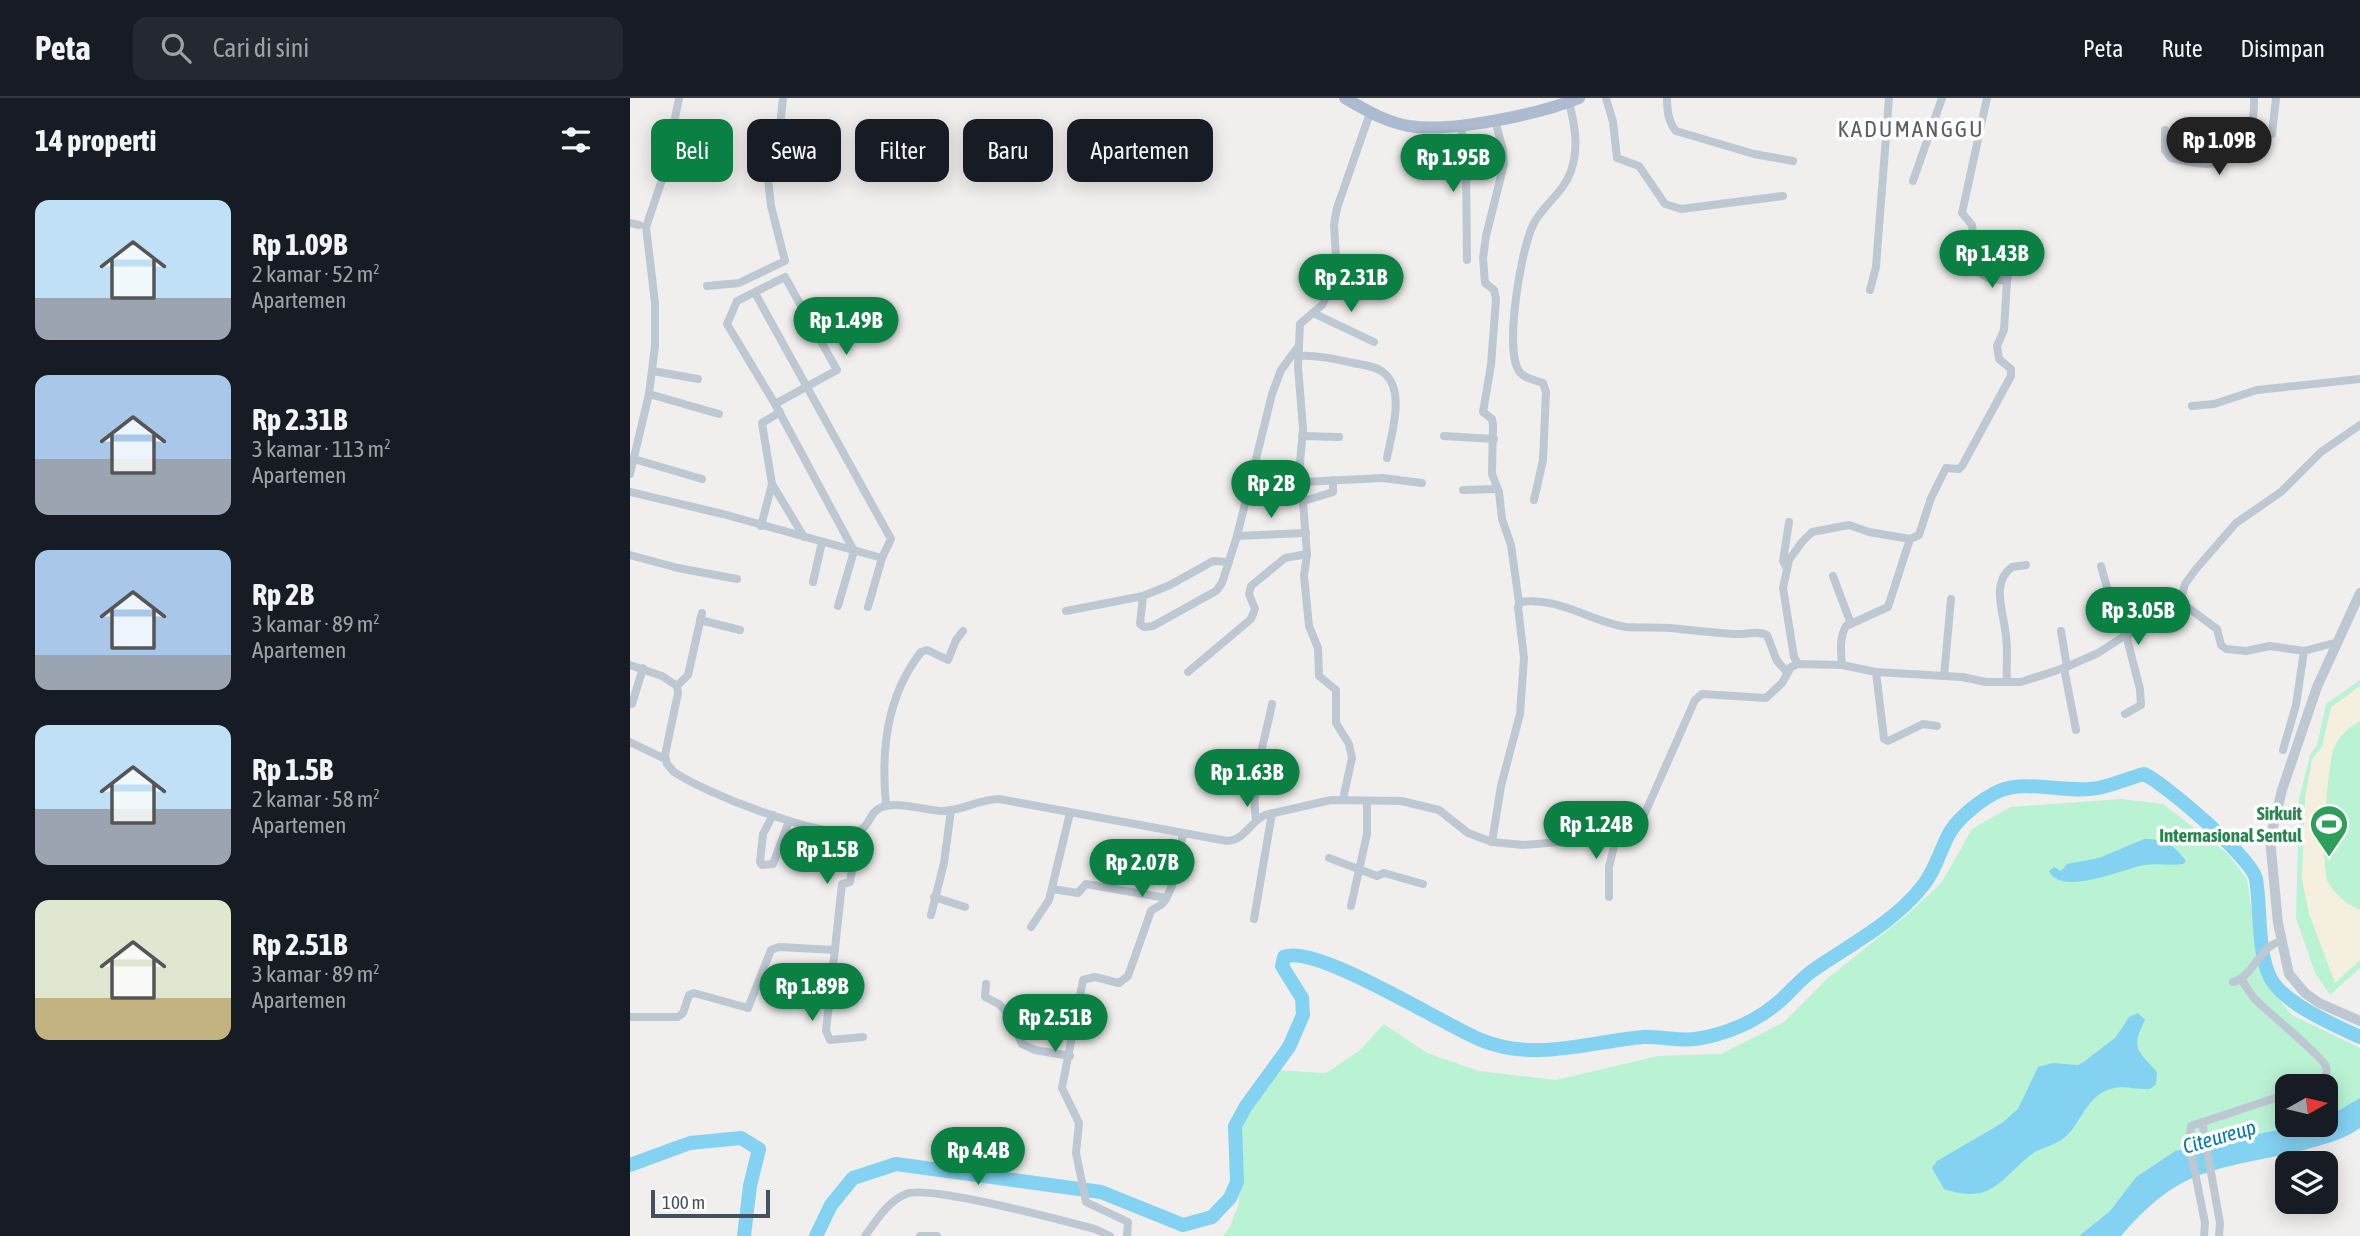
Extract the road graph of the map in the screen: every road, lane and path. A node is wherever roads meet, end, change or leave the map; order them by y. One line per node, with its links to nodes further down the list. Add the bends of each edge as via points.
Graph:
1 (678, 98): 20 (street, via 662,184)
2 (783, 98): 24 (street, via 779,136 770,142 768,179 785,261 739,283)
3 (1345, 98): 12 (main road)
4 (1606, 98): 19 (street, via 1617,158 1639,166 1665,204 1681,209)
5 (1667, 98): 17 (street, via 1667,112 1676,131)
6 (1889, 98): 25 (street)
7 (1942, 98): 18 (street)
8 (1987, 98): 23 (street, via 1962,213 1973,229 1977,271)
9 (2254, 98): 15 (street, via 2245,142 2221,162 2171,158 2165,150)
10 (2276, 98): 16 (street)
11 (1574, 100): 13 (main road); 54 (street, via 1576,136 1571,170 1529,233 1518,279 1517,367 1523,375 1543,383 1546,391 1544,460)
12 (1370, 113): 14 (main road, via 1411,127); 27 (street, via 1337,208 1337,274)
13 (1494, 120): 14 (main road); 42 (street, via 1504,164 1483,258 1485,283 1496,299 1483,412 1492,419)
14 (1460, 124): 22 (street, via 1466,155)
15 (2165, 130)
16 (2272, 134)
17 (1793, 162)
18 (1913, 181)
19 (1783, 197)
20 (638, 225): 30 (street, via 655,303)
21 (2013, 251): 23 (street)
22 (1467, 260)
23 (2007, 281): 61 (street, via 2006,313 1997,346 1999,359 2011,369 2011,376 1962,466 1945,470 1919,535)
24 (707, 286)
25 (1870, 290)
26 (755, 293): 33 (street); 33 (street, via 785,277 837,370); 36 (street, via 737,301 727,324)
27 (1313, 313): 28 (street); 29 (street, via 1300,324)
28 (1374, 342)
29 (1298, 351): 39 (street); 43 (street, via 1385,373 1395,396); 59 (street, via 1282,370 1272,394)
30 (653, 371): 31 (street); 34 (street)
31 (698, 379)
32 (2360, 379): 35 (street, via 2275,387)
33 (807, 387): 36 (street); 66 (street, via 891,539)
34 (649, 394): 37 (street); 44 (street)
35 (2192, 406)
36 (778, 408): 50 (street, via 761,423); 63 (street)
37 (719, 414)
38 (2360, 425): 77 (street, via 2334,440 2281,492 2236,523 2185,584)
39 (1302, 436): 41 (street); 48 (street)
40 (1444, 436): 42 (street)
41 (1339, 437)
42 (1494, 439): 51 (street, via 1492,474)
43 (1387, 458)
44 (634, 459): 45 (street); 46 (street)
45 (630, 474)
46 (702, 479)
47 (1334, 480): 48 (street); 49 (street, via 1383,478); 55 (street, via 1333,492)
48 (1303, 482): 55 (street)
49 (1422, 483)
50 (772, 484): 57 (street); 60 (street)
51 (1497, 489): 52 (street); 78 (street)
52 (1463, 491)
53 (630, 492): 57 (street)
54 (1534, 500)
55 (1304, 501): 58 (street)
56 (1789, 522): 70 (street, via 1783,561)
57 (761, 526): 60 (street)
58 (1306, 533): 59 (street); 64 (street)
59 (1237, 536): 67 (street)
60 (804, 537): 62 (street)
61 (1910, 539): 70 (street, via 1849,525 1834,526 1812,532); 82 (street, via 1888,607)
62 (821, 542): 63 (street); 73 (street)
63 (854, 551): 66 (street); 79 (street)
64 (1307, 554): 94 (street, via 1285,558 1251,586 1255,609 1251,619); 108 (street, via 1304,576 1308,617 1318,648 1318,674 1336,690 1336,723 1351,754)
65 (630, 555): 72 (street)
66 (882, 558): 80 (street)
67 (1229, 562): 75 (street, via 1213,561); 75 (street, via 1216,591 1153,626 1140,625)
68 (2026, 565): 98 (street, via 2012,567 2001,579)
69 (2101, 566): 86 (street)
70 (1787, 569): 89 (street, via 1783,588)
71 (1833, 576): 82 (street)
72 (737, 579)
73 (813, 582)
74 (2360, 593): 87 (street)
75 (1143, 596): 81 (street)
76 (1951, 599): 97 (street)
77 (2179, 601): 86 (street, via 2156,625); 88 (street, via 2217,629 2226,649 2270,646)
78 (1519, 603): 95 (street, via 1578,611 1619,626 1761,632); 120 (street, via 1524,658 1520,714 1501,786)
79 (838, 606)
80 (868, 607)
81 (1066, 611)
82 (1851, 624): 91 (street, via 1843,634)
83 (740, 630): 99 (street, via 701,617 688,676)
84 (963, 631): 110 (street, via 948,660 927,650 921,652 898,694 884,748)
85 (2061, 631): 93 (street)
86 (2126, 635): 93 (street); 102 (street, via 2142,699 2136,710)
87 (2338, 642): 88 (street); 133 (street, via 2317,687 2274,818 2270,839)
88 (2304, 651): 106 (street)
89 (1798, 664): 91 (street); 95 (street)
90 (630, 665): 92 (street)
91 (1842, 665): 96 (street)
92 (643, 668): 99 (street); 100 (street)
93 (2066, 668): 98 (street, via 2030,681); 104 (street)
94 (1188, 672)
95 (1787, 672): 117 (street, via 1766,698 1698,696 1645,814 1633,827)
96 (1876, 672): 97 (street); 103 (street, via 1884,739 1923,724)
97 (1944, 676): 98 (street)
98 (2007, 682)
99 (677, 686): 107 (street)
100 (632, 704)
101 (1272, 704): 115 (street, via 1254,797)
102 (2125, 714)
103 (1937, 726)
104 (2076, 730)
105 (630, 742): 107 (street)
106 (2283, 750)
107 (665, 759): 114 (street, via 681,777)
108 (1343, 799): 109 (street); 113 (street)
109 (1367, 802): 120 (street, via 1401,801 1433,807 1468,833); 122 (street, via 1369,823)
110 (886, 806): 111 (street); 118 (street, via 872,814 864,829)
111 (951, 810): 112 (street, via 999,799); 125 (street)
112 (1070, 813): 119 (street); 124 (street)
113 (1272, 813): 115 (street); 131 (street)
114 (773, 815): 116 (street); 116 (street, via 764,834 762,865 773,864)
115 (1256, 820): 119 (street, via 1233,841)
116 (789, 821): 118 (street)
117 (1618, 830): 120 (street, via 1534,846); 126 (street, via 1609,867)
118 (848, 833): 134 (street, via 846,855 853,871 850,881 842,884)
119 (1183, 833): 127 (street)
120 (1493, 842)
121 (1329, 858): 122 (street)
122 (1359, 868): 123 (street); 128 (street)
123 (1423, 884)
124 (1052, 889): 127 (street, via 1078,893 1085,884); 132 (street)
125 (934, 897): 129 (street); 130 (street)
126 (1609, 897)
127 (1166, 898): 139 (street, via 1151,911 1123,982 1090,976 1083,980)
128 (1351, 906)
129 (965, 907)
130 (931, 915)
131 (1254, 919)
132 (1031, 928)
133 (2276, 943): 137 (street, via 2289,974 2305,993); 140 (street, via 2240,977 2255,1000 2322,1059)
134 (835, 950): 136 (street, via 774,948 748,1008 691,993 678,1017); 138 (street, via 826,1035 833,1041)
135 (986, 984): 139 (street, via 987,1000 1009,1015 1022,1044)
136 (630, 1017)
137 (2360, 1021)
138 (863, 1037)
139 (1070, 1056): 149 (street, via 1062,1088 1079,1123 1076,1153 1086,1202 1129,1222)
140 (2327, 1074)
141 (2275, 1098): 142 (street)
142 (2202, 1122): 143 (street); 144 (street, via 2191,1126 2189,1142)
143 (2217, 1208): 144 (street); 151 (street)
144 (2203, 1211): 150 (street)
145 (865, 1236): 148 (street, via 897,1199 920,1191 999,1206)
146 (920, 1236): 147 (street)
147 (937, 1236)
148 (1110, 1236)
149 (1127, 1236)
150 (2204, 1236)
151 (2219, 1236)

